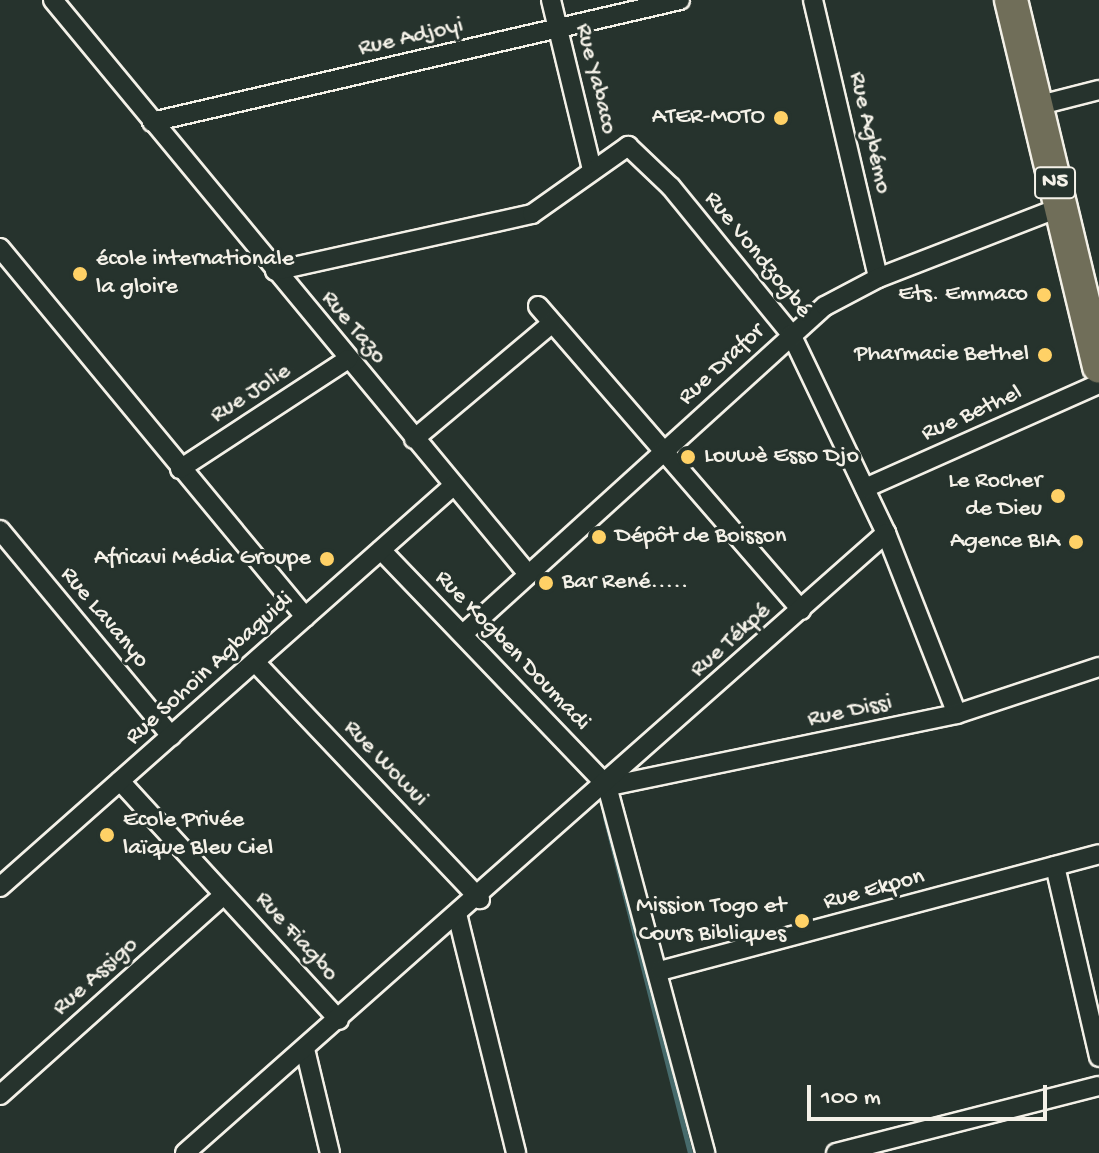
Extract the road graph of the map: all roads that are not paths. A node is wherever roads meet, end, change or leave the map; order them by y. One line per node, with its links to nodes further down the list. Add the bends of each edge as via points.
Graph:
1 (53, 0): 10 (street, Rue Tazo)
2 (551, 0): 7 (street, Rue Yabaco)
3 (680, 0): 7 (street, Rue Adjoyi)
4 (813, 0): 15 (street, Rue Agbémo)
5 (1011, 0): 9 (highway, N5)
6 (1031, 0): 9 (highway, N5)
7 (557, 29): 10 (street, Rue Adjoyi); 11 (street, Rue Yabaco)
8 (1099, 90): 9 (street)
9 (1044, 105): 12 (highway, N5); 16 (highway, N5)
10 (152, 122): 14 (street, Rue Tazo)
11 (592, 169): 14 (street, via 532,214); 19 (street, Rue Vondzogbé, via 628,146 671,187)
12 (1061, 207): 15 (street, Rue Drafor); 21 (highway, N5)
13 (0, 248): 25 (street)
14 (275, 271): 20 (street, Rue Tazo)
15 (878, 278): 19 (street, Rue Drafor)
16 (1099, 296)
17 (538, 306): 18 (street)
18 (552, 323): 23 (street); 24 (street)
19 (791, 334): 24 (street, Rue Drafor); 27 (street, Rue Vondzogbé)
20 (348, 359): 23 (street, Rue Tazo); 25 (street, Rue Jolie)
21 (1099, 367)
22 (1099, 384): 27 (street, Rue Bethel)
23 (414, 439): 26 (street, Rue Tazo)
24 (661, 454): 31 (street, Rue Drafor); 32 (street)
25 (180, 469): 33 (street)
26 (453, 486): 30 (street, Rue Sohoin Agbaguidi); 31 (street, Rue Tazo)
27 (865, 488): 29 (street, Rue Vondzogbé)
28 (0, 530): 38 (street, Rue Lavanyo)
29 (886, 533): 32 (street, Rue Tékpé); 37 (street, Rue Vondzogbé)
30 (381, 550): 33 (street, Rue Sohoin Agbaguidi); 34 (street, Rue Kogben Doumadi)
31 (528, 574): 34 (street, Rue Drafor)
32 (801, 610): 40 (street, Rue Tékpé)
33 (305, 617): 35 (street, Rue Sohoin Agbaguidi)
34 (463, 634): 40 (street, Rue Kogben Doumadi)
35 (255, 662): 38 (street, Rue Sohoin Agbaguidi); 46 (street, Rue Wowui)
36 (1099, 667): 37 (street, Rue Dissi)
37 (957, 714): 40 (street, Rue Dissi)
38 (171, 736): 39 (street, Rue Sohoin Agbaguidi)
39 (120, 781): 44 (street, Rue Sohoin Agbaguidi); 45 (street, Rue Fiagbo)
40 (607, 786): 46 (street, Rue Tékpé); 48 (street)
41 (1099, 854): 43 (street, Rue Ekpon)
42 (0, 860): 44 (street)
43 (1055, 866): 48 (street, Rue Ekpon); 51 (street)
44 (7, 882)
45 (224, 895): 49 (street, Rue Fiagbo); 53 (street, Rue Assigo)
46 (480, 899): 47 (street, Rue Tékpé)
47 (458, 918): 49 (street, Rue Tékpé); 56 (street)
48 (660, 971): 57 (street)
49 (339, 1020): 50 (street, Rue Tékpé)
50 (305, 1049): 54 (street, Rue Tékpé); 55 (street)
51 (1099, 1057)
52 (1099, 1086): 58 (street)
53 (0, 1095)
54 (185, 1153)
55 (330, 1153)
56 (516, 1153)
57 (705, 1153)
58 (836, 1153)

